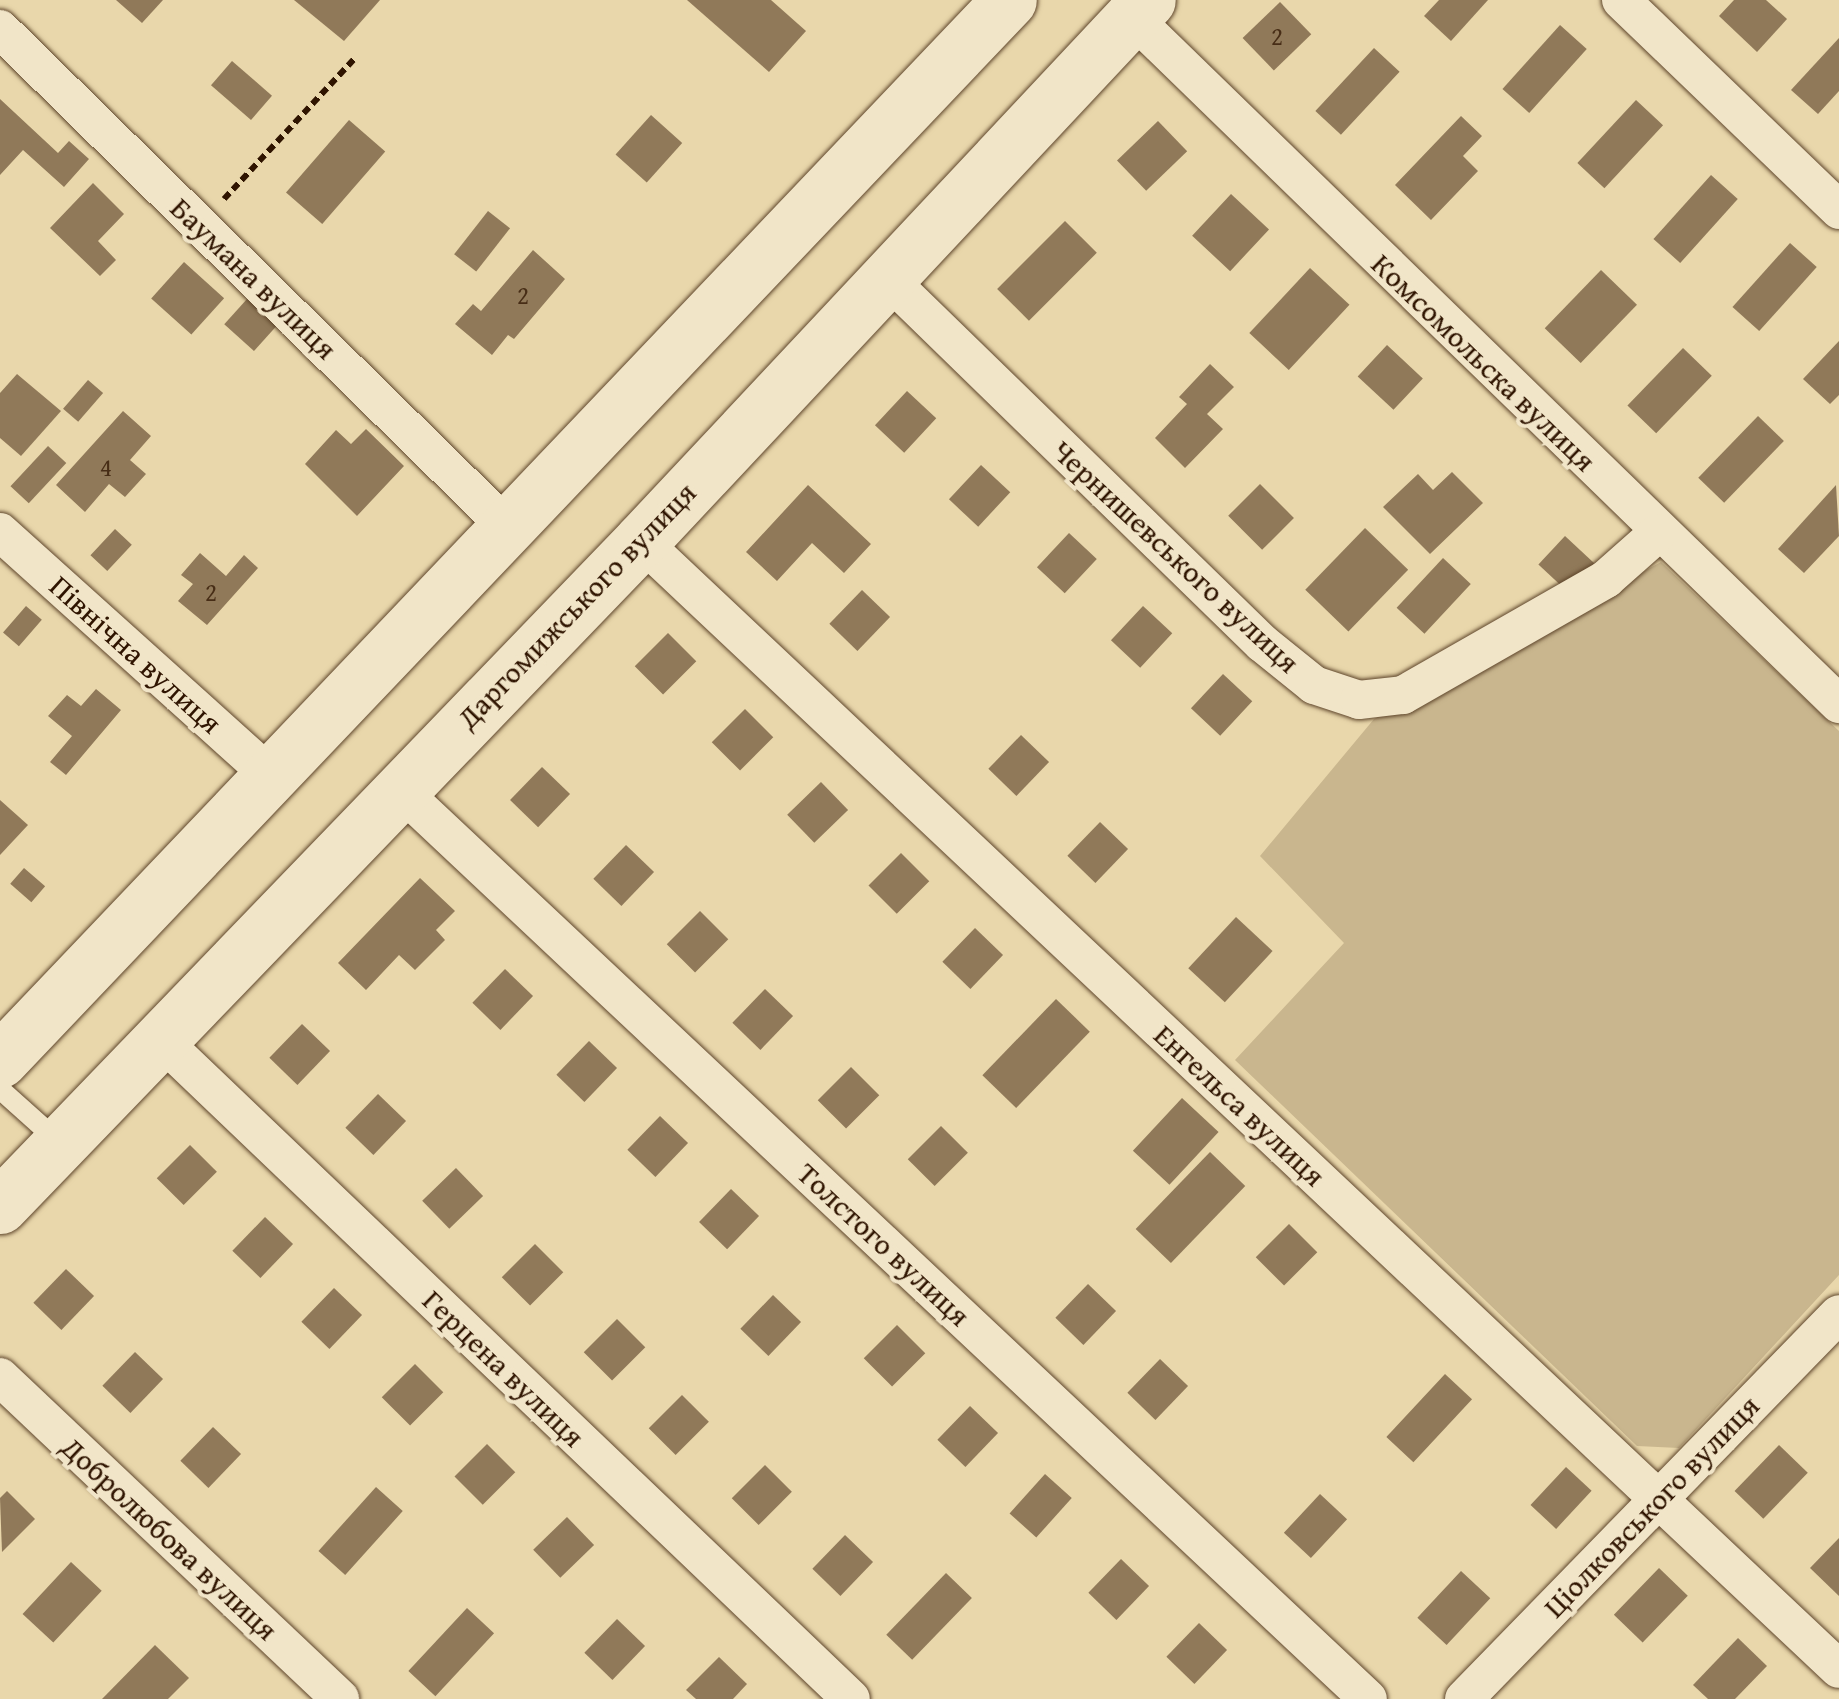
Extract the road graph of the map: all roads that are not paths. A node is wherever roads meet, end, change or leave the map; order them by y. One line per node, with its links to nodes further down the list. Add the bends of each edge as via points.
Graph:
1 (1009, 0): 7 (street)
2 (1622, 0): 5 (street)
3 (1140, 8): 6 (street, Даргомижського вулиця); 9 (street, Комсомольска вулиця)
4 (0, 29): 7 (street, Баумана вулиця)
5 (1839, 210)
6 (884, 275): 9 (street, Чернишевського вулиця, via 1262,643 1314,685 1344,695 1403,695 1606,579); 10 (street, Даргомижського вулиця)
7 (507, 527): 12 (street)
8 (0, 532): 12 (street, Північна вулиця)
9 (1658, 533): 11 (street, Комсомольска вулиця)
10 (641, 541): 13 (street, Даргомижського вулиця); 21 (street, Енгельса вулиця)
11 (1839, 704)
12 (272, 776): 15 (street)
13 (400, 789): 14 (street, Даргомижського вулиця); 25 (street, Толстого вулиця)
14 (158, 1037): 17 (street, Даргомижського вулиця); 24 (street, Герцена вулиця)
15 (0, 1060)
16 (0, 1089): 17 (lane)
17 (60, 1144): 18 (street, Даргомижського вулиця)
18 (0, 1206)
19 (1839, 1314): 21 (street, Ціолковського вулиця)
20 (0, 1377): 23 (street, Добролюбова вулиця)
21 (1658, 1499): 22 (street, Енгельса вулиця); 26 (street, Ціолковського вулиця)
22 (1839, 1669)
23 (340, 1699)
24 (851, 1699)
25 (1368, 1699)
26 (1464, 1699)

